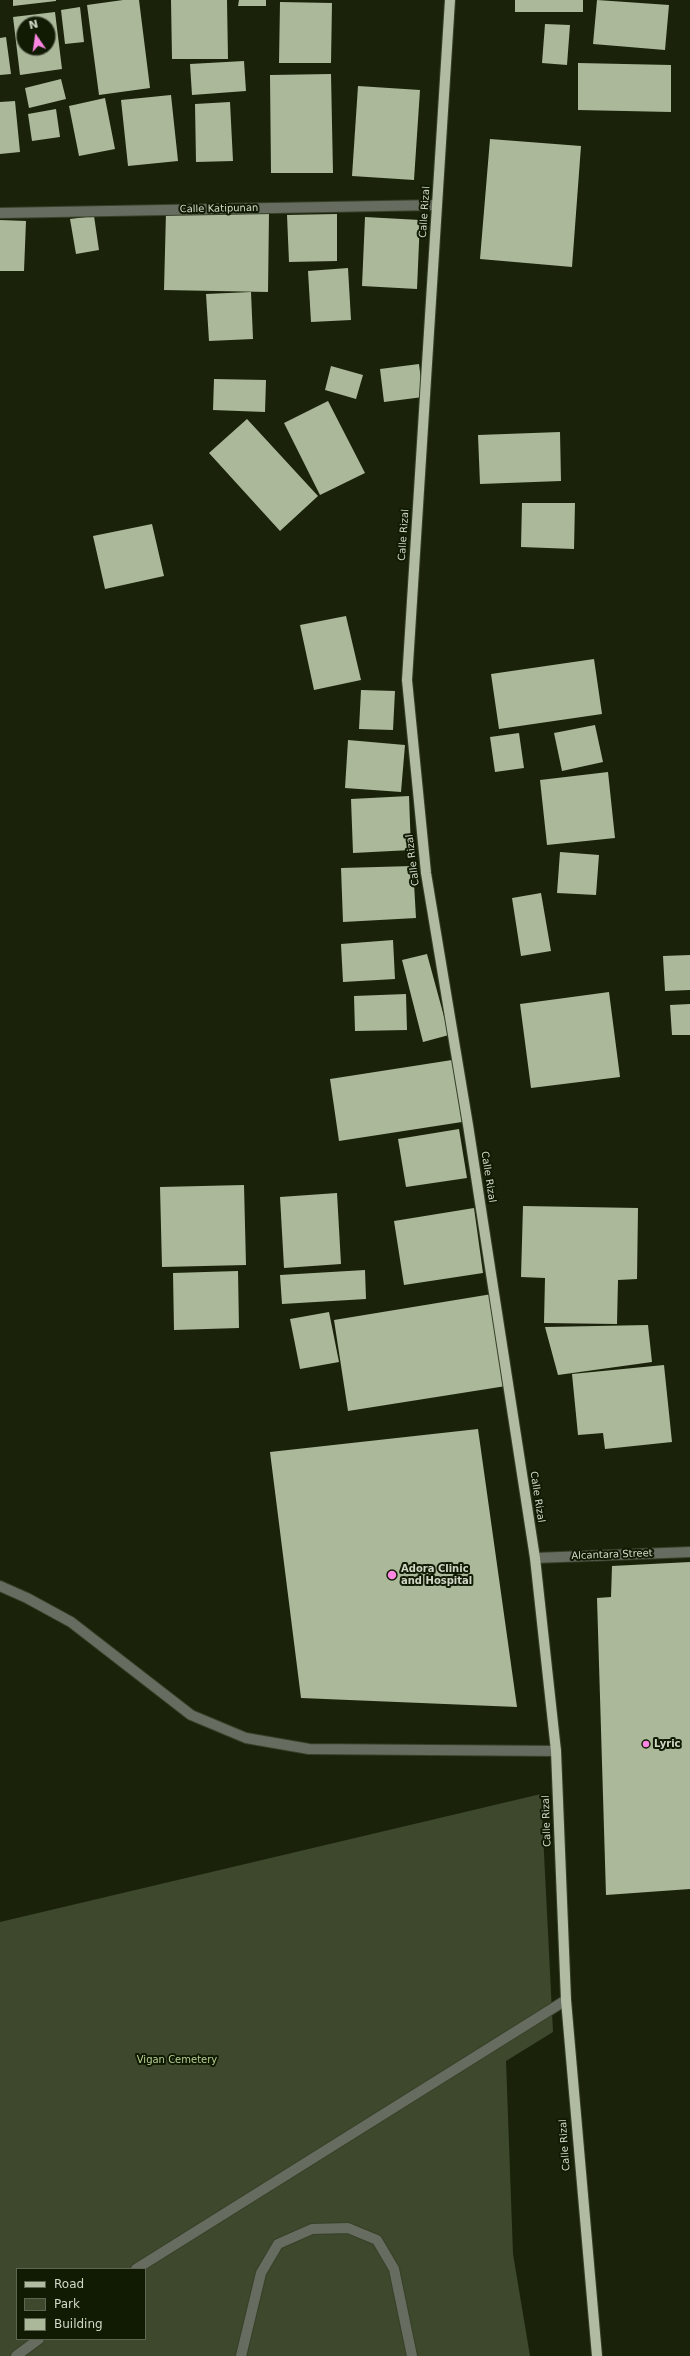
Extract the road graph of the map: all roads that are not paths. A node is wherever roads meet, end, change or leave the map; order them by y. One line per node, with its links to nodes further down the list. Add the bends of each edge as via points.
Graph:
1 (450, 0): 2 (main road, Calle Rizal)
2 (437, 205): 3 (street, Calle Katipunan); 5 (main road, Calle Rizal, via 407,680 426,873)
3 (0, 213)
4 (690, 1552): 5 (street, Alcantara Street)
5 (535, 1558): 7 (main road, Calle Rizal)
6 (0, 1586): 7 (street, via 71,1622 191,1715 246,1738 309,1749)
7 (556, 1751): 8 (main road, Calle Rizal)
8 (566, 2000): 9 (street); 14 (main road, Calle Rizal)
9 (138, 2268)
10 (38, 2340): 11 (street)
11 (16, 2356)
12 (241, 2356): 13 (street, via 261,2273 278,2244 312,2229 348,2228 377,2240 394,2269)
13 (412, 2356)
14 (597, 2356)

